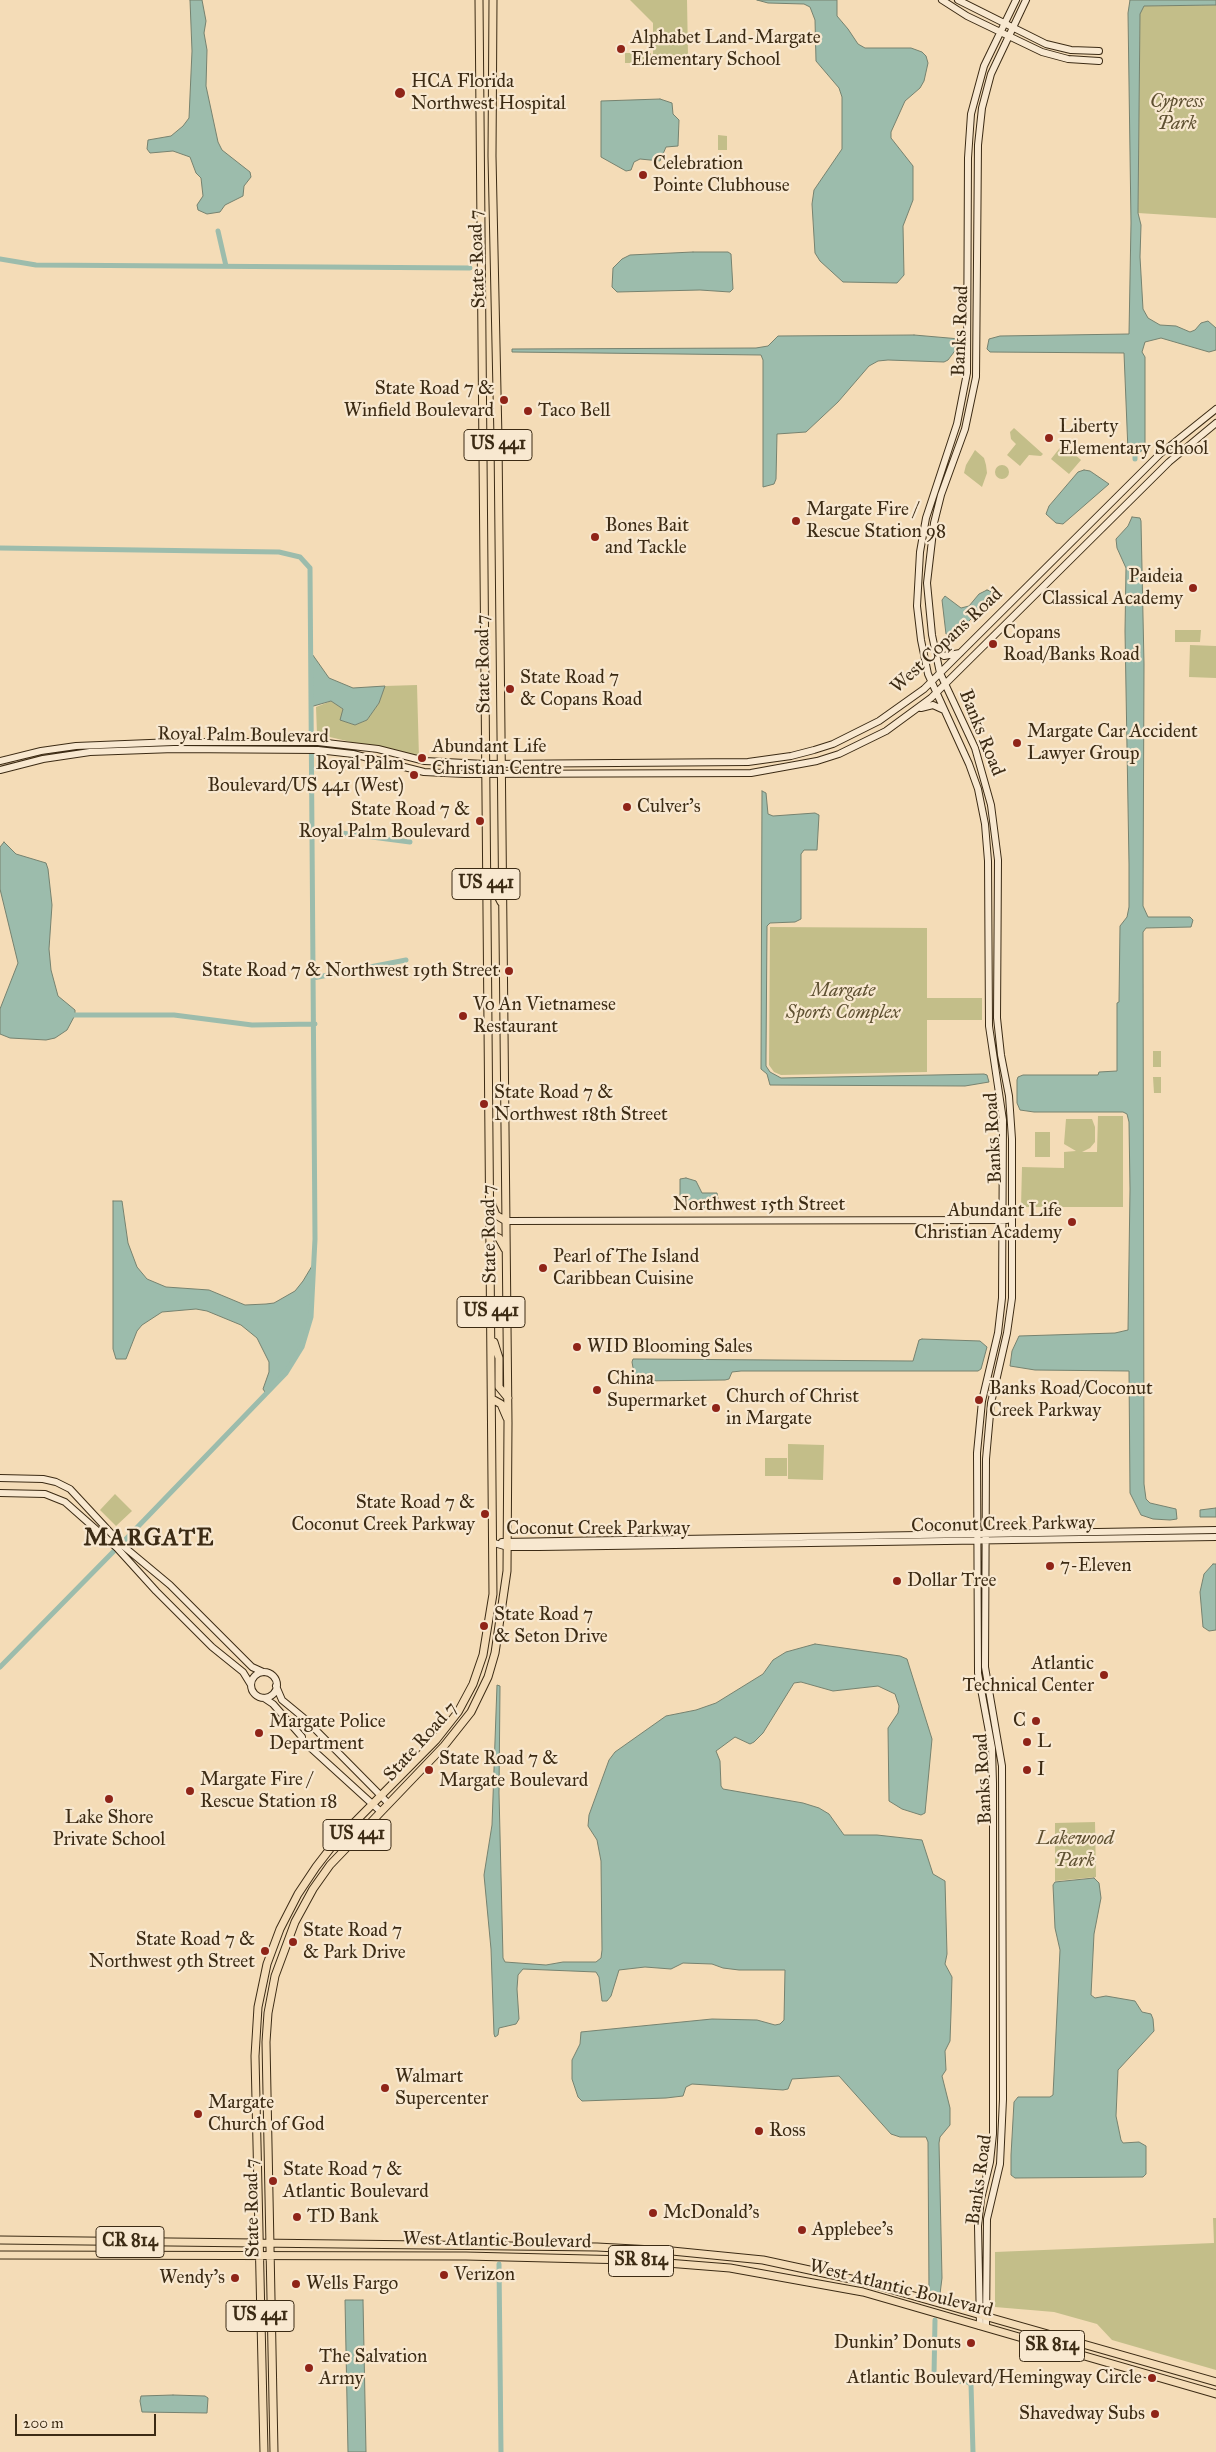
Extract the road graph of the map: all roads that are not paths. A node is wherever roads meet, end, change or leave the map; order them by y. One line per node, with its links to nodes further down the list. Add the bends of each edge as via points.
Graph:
1 (479, 0): 25 (main road, State Road 7 / US 441)
2 (493, 0): 24 (main road, State Road 7 / US 441, via 492,156)
3 (942, 0): 9 (street)
4 (958, 0): 7 (street)
5 (1016, 0): 7 (street, Banks Road)
6 (1026, 0): 8 (street, Banks Road)
7 (1004, 24): 8 (street); 9 (street, Banks Road)
8 (1012, 28): 10 (street, Banks Road); 11 (street, via 1054,46)
9 (1000, 32): 10 (street); 18 (street, Banks Road, via 979,82 969,132 969,355 965,390 952,441 929,505 920,552 917,619)
10 (1008, 37): 12 (street, via 1051,55); 15 (street, Banks Road, via 991,74 979,126 976,378 965,429 941,495 932,532 928,583)
11 (1099, 51)
12 (1099, 61)
13 (1216, 409): 16 (street, West Copans Road, via 1160,454)
14 (1216, 423): 19 (street, West Copans Road, via 1169,462)
15 (934, 649): 16 (street, via 944,656); 17 (street, Banks Road)
16 (961, 652): 17 (street, West Copans Road)
17 (940, 673): 18 (street, West Copans Road); 19 (street, Banks Road)
18 (931, 681): 20 (street, Banks Road); 24 (street, West Copans Road, via 905,704 859,732 833,744 791,756 748,762)
19 (946, 684): 20 (street, West Copans Road); 33 (street, Banks Road, via 981,764 995,831 998,860 997,1018 1011,1113)
20 (937, 692): 21 (street, West Copans Road); 22 (street, Banks Road)
21 (917, 709): 22 (street, via 934,705); 28 (street, West Copans Road, via 886,731 839,754 771,772)
22 (945, 710): 32 (street, Banks Road, via 975,781 986,832 989,1026 1003,1120)
23 (0, 761): 25 (street, Royal Palm Boulevard, via 41,751 101,744 303,741 378,750 425,761)
24 (501, 763): 25 (street, West Copans Road); 28 (main road, State Road 7 / US 441)
25 (485, 764): 27 (main road, State Road 7 / US 441)
26 (0, 770): 27 (street, Royal Palm Boulevard, via 43,759 103,751 318,750 353,754 424,772)
27 (485, 774): 28 (street, West Copans Road); 29 (main road, State Road 7 / US 441)
28 (501, 774): 30 (main road, State Road 7 / US 441)
29 (486, 880): 30 (main road, via 491,882); 31 (main road, State Road 7 / US 441)
30 (502, 904): 34 (main road, State Road 7 / US 441)
31 (490, 1200): 34 (main road, via 496,1215); 35 (main road, State Road 7 / US 441)
32 (1003, 1220): 33 (street, Northwest 15th Street); 34 (street, Northwest 15th Street); 45 (street, Banks Road, via 1001,1316 978,1436)
33 (1012, 1220): 44 (street, Banks Road, via 1012,1298 991,1403 986,1459)
34 (506, 1221): 36 (main road, State Road 7 / US 441)
35 (490, 1234): 36 (main road, via 499,1238); 37 (main road, State Road 7 / US 441)
36 (506, 1252): 38 (main road, State Road 7 / US 441)
37 (492, 1332): 38 (main road, via 499,1358 499,1388); 39 (main road, State Road 7 / US 441)
38 (508, 1398): 40 (main road, State Road 7 / US 441)
39 (492, 1399): 40 (main road, via 502,1404); 49 (main road, State Road 7 / US 441)
40 (508, 1423): 50 (main road, State Road 7 / US 441)
41 (0, 1478): 52 (street, via 42,1479 70,1489 122,1545 170,1586 252,1667)
42 (0, 1493): 53 (street, via 45,1494 64,1502 118,1548 184,1619 243,1672)
43 (1216, 1530): 44 (street, Coconut Creek Parkway)
44 (986, 1532): 45 (street, Coconut Creek Parkway); 48 (street, Banks Road)
45 (977, 1537): 47 (street, Coconut Creek Parkway); 48 (street, Coconut Creek Parkway); 51 (street, Coconut Creek Parkway); 72 (street, Banks Road, via 978,1680 993,1765)
46 (1216, 1537): 48 (street, Coconut Creek Parkway)
47 (660, 1538): 50 (street, Coconut Creek Parkway); 51 (street)
48 (986, 1540): 73 (street, Banks Road, via 985,1667 1002,1766 1003,2099)
49 (494, 1543): 50 (street, Coconut Creek Parkway); 56 (main road, State Road 7 / US 441, via 493,1594 487,1639 473,1684)
50 (508, 1544): 51 (street, Coconut Creek Parkway); 57 (main road, State Road 7 / US 441, via 503,1609 494,1658 477,1702)
51 (652, 1545)
52 (263, 1672): 53 (street, via 253,1678); 54 (street, via 271,1675)
53 (251, 1685): 55 (street, via 254,1693)
54 (276, 1686): 55 (street, via 273,1694); 58 (street, via 285,1702)
55 (264, 1698): 59 (street, via 273,1704 302,1740)
56 (458, 1712): 57 (main road, via 460,1720); 60 (main road, State Road 7 / US 441, via 436,1740)
57 (456, 1733): 61 (main road, State Road 7 / US 441)
58 (352, 1766): 59 (street, via 351,1774); 60 (street)
59 (339, 1772): 62 (street)
60 (381, 1796): 61 (street); 62 (main road, State Road 7 / US 441)
61 (388, 1803): 63 (main road, State Road 7 / US 441)
62 (372, 1804): 63 (street); 64 (main road, State Road 7 / US 441, via 325,1854)
63 (380, 1811): 65 (main road, State Road 7 / US 441, via 330,1865)
64 (298, 1894): 65 (main road, via 300,1902); 66 (main road, State Road 7 / US 441, via 275,1941)
65 (294, 1922): 67 (main road, State Road 7 / US 441, via 278,1966)
66 (263, 1981): 67 (main road, via 264,1995); 68 (main road, State Road 7 / US 441, via 256,2020)
67 (270, 2002): 70 (main road, State Road 7 / US 441)
68 (255, 2056): 69 (main road, State Road 7 / US 441); 70 (main road)
69 (255, 2077): 71 (main road); 75 (main road, State Road 7 / US 441)
70 (266, 2079): 71 (main road, State Road 7 / US 441)
71 (266, 2096): 76 (main road, State Road 7 / US 441)
72 (993, 2108): 73 (street, via 998,2112); 82 (street, Banks Road, via 990,2162 978,2226)
73 (1000, 2157): 82 (street, Banks Road, via 987,2219)
74 (0, 2240): 75 (main road, West Atlantic Boulevard / CR 814)
75 (259, 2243): 76 (main road, West Atlantic Boulevard / SR 814); 79 (main road, State Road 7 / US 441)
76 (269, 2243): 77 (main road, West Atlantic Boulevard / SR 814); 80 (main road, State Road 7 / US 441)
77 (570, 2246): 81 (main road); 82 (main road, West Atlantic Boulevard / SR 814, via 664,2250 763,2260 865,2282)
78 (0, 2255): 79 (main road, West Atlantic Boulevard / CR 814)
79 (259, 2256): 80 (main road, West Atlantic Boulevard / SR 814); 85 (main road, State Road 7 / US 441)
80 (270, 2256): 81 (main road, West Atlantic Boulevard / SR 814); 87 (main road, State Road 7 / US 441)
81 (552, 2258): 83 (main road, West Atlantic Boulevard / SR 814, via 629,2260 769,2274 863,2292)
82 (982, 2314): 83 (street, Banks Road); 84 (main road, West Atlantic Boulevard / SR 814)
83 (983, 2326): 86 (main road, West Atlantic Boulevard / SR 814)
84 (1216, 2382)
85 (262, 2390): 87 (main road, via 267,2405); 88 (main road, State Road 7 / US 441)
86 (1216, 2394)
87 (274, 2412): 89 (main road, State Road 7 / US 441)
88 (263, 2423): 89 (main road); 90 (main road, State Road 7 / US 441)
89 (274, 2441): 91 (main road, State Road 7 / US 441)
90 (264, 2452)
91 (274, 2452)

